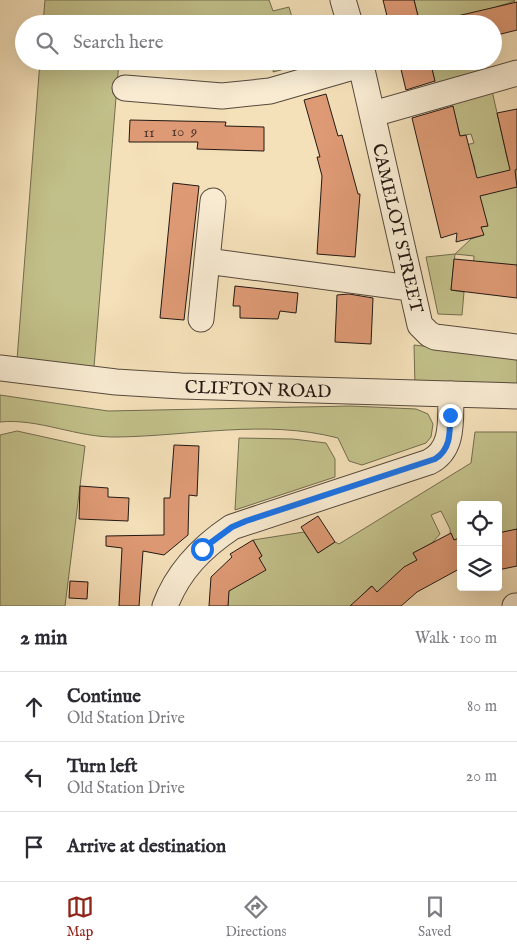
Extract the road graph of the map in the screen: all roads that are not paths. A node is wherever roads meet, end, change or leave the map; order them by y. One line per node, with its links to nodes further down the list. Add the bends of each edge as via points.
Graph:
1 (344, 0): 2 (street)
2 (348, 15)
3 (338, 70): 6 (street, via 270,91 222,96)
4 (362, 70): 7 (street, CAMELOT STREET)
5 (517, 73): 7 (street)
6 (125, 88)
7 (373, 114): 10 (street, CAMELOT STREET)
8 (214, 200): 9 (street)
9 (207, 261): 10 (street); 11 (street)
10 (410, 288): 12 (street, CAMELOT STREET, via 420,325 429,334)
11 (201, 319)
12 (517, 347)
13 (0, 368): 14 (street, CLIFTON ROAD, via 116,382)
14 (451, 394): 15 (street, CLIFTON ROAD); 16 (street, via 450,436 439,456 430,462 232,527 193,559 176,581)
15 (517, 396)
16 (164, 606)

